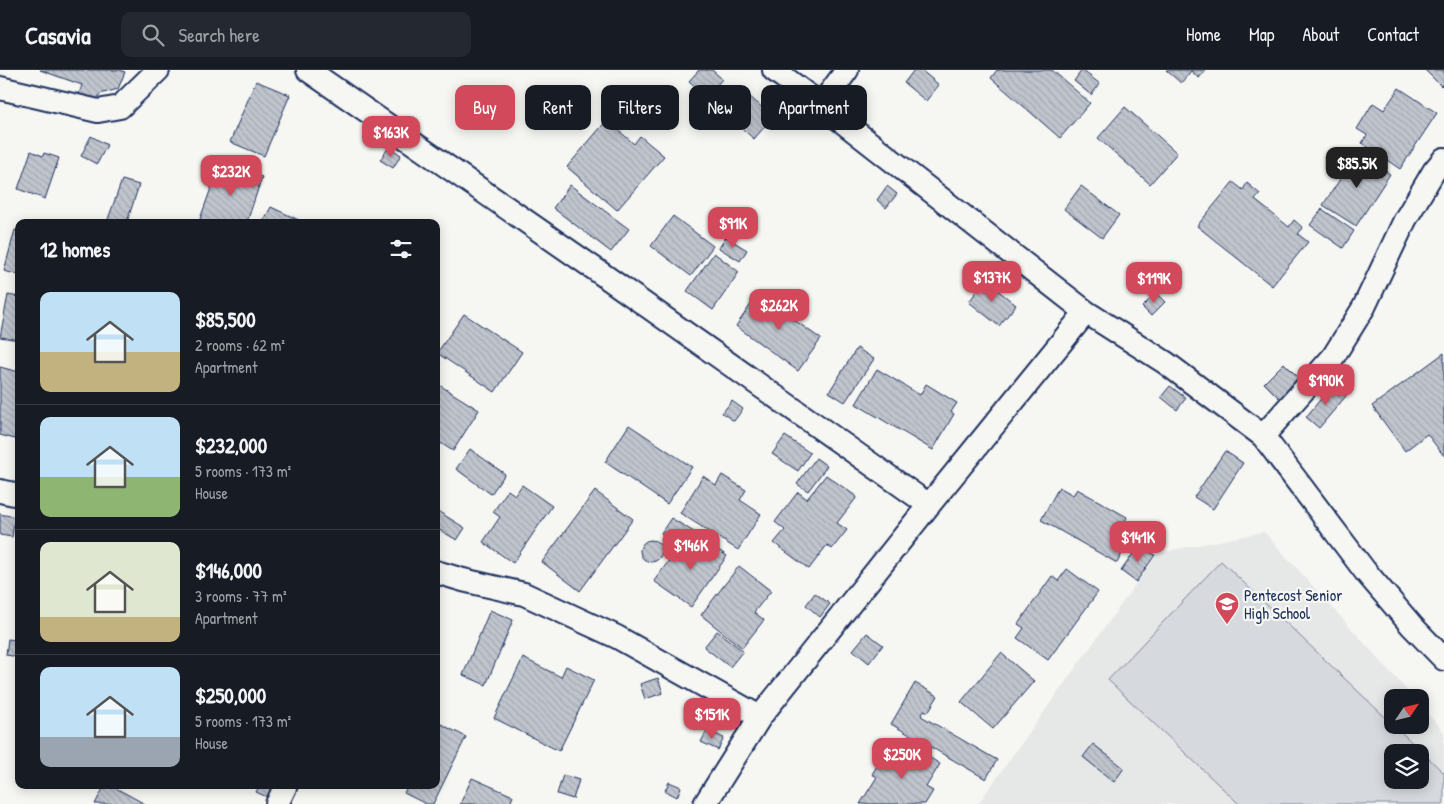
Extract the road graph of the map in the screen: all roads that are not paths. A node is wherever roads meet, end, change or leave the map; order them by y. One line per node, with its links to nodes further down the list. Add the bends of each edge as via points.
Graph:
1 (308, 70): 14 (street)
2 (774, 70): 5 (street)
3 (847, 70): 6 (street)
4 (151, 72): 7 (street, via 120,107 98,111)
5 (795, 85)
6 (836, 85)
7 (0, 88)
8 (854, 130): 10 (street)
9 (1441, 170): 11 (street, via 1405,220 1364,307 1333,357)
10 (1086, 312): 11 (street, via 1166,363); 14 (street)
11 (1263, 436): 16 (street, via 1365,571)
12 (0, 491): 13 (street)
13 (15, 494)
14 (929, 505): 17 (street)
15 (440, 573): 17 (street, via 524,594 616,637)
16 (1444, 660)
17 (760, 717): 20 (street)
18 (284, 789): 19 (street)
19 (277, 804)
20 (705, 804)

